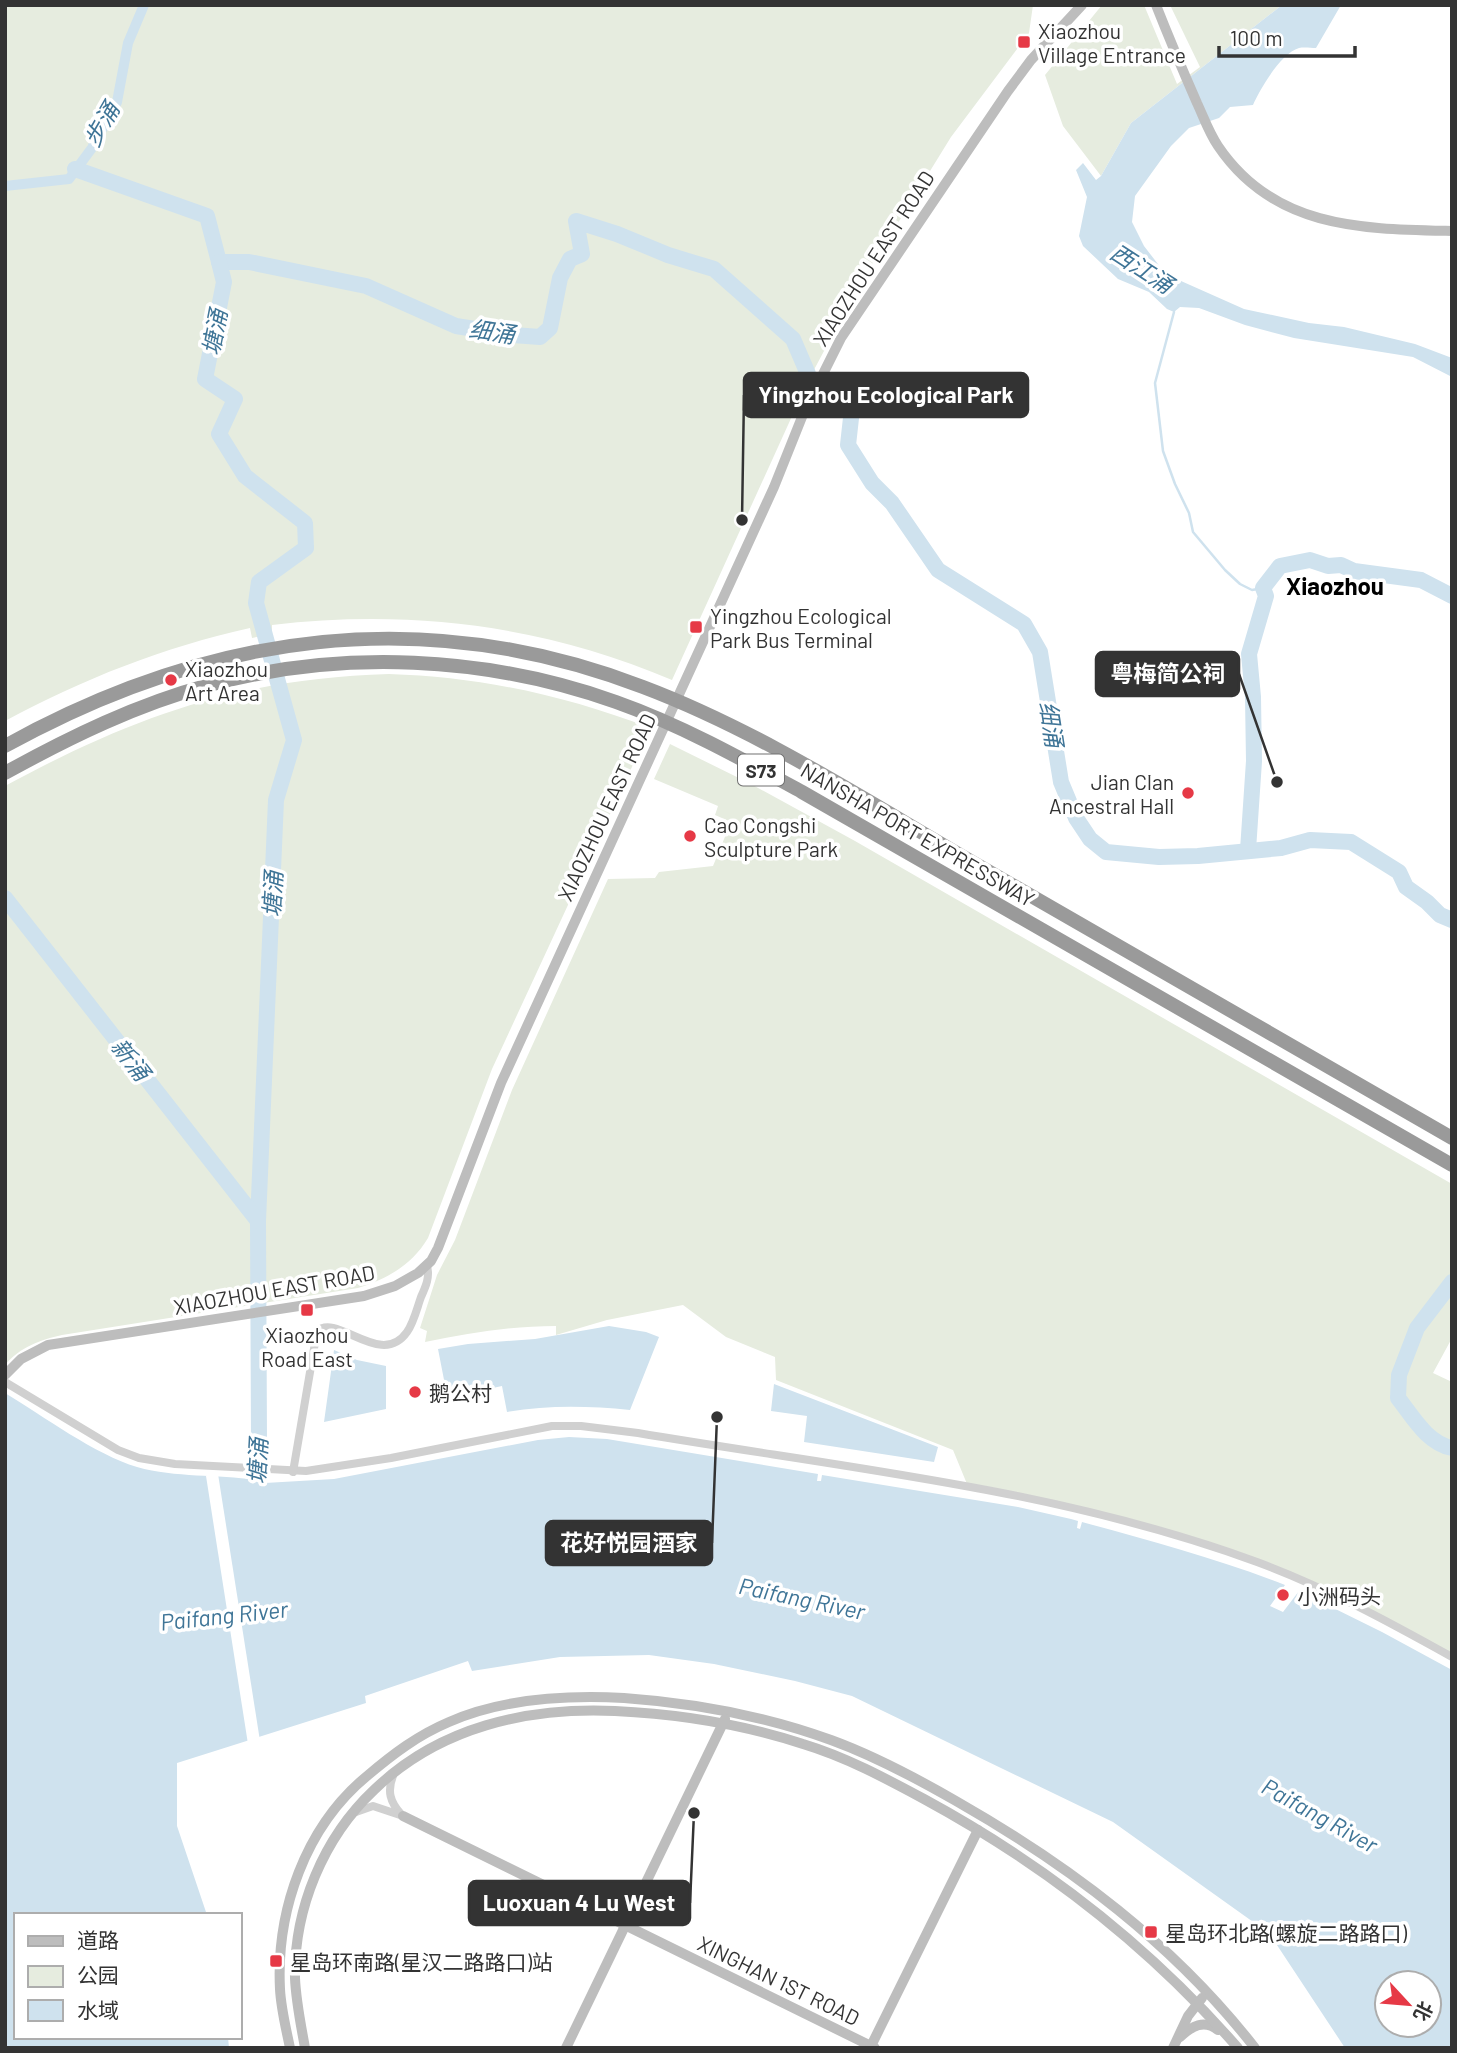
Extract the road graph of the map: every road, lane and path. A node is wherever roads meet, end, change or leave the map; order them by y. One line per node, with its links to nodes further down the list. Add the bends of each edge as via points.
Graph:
1 (1082, 5): 8 (main road, XIAOZHOU EAST ROAD, via 1028,64 850,324 821,376 501,1083 443,1239)
2 (1156, 5): 3 (main road, via 1224,155 1271,198 1296,212 1362,226)
3 (1452, 231)
4 (5, 746): 6 (highway, NANSHA PORT EXPRESSWAY / S73, bridge, via 127,688 197,665 272,648 359,639 422,639 492,646 571,663 646,688 764,744)
5 (5, 773): 7 (highway, NANSHA PORT EXPRESSWAY / S73, bridge, via 143,707 209,685 279,671 353,663 424,663 486,669 573,688 657,718 766,772)
6 (1452, 1138)
7 (1452, 1165)
8 (427, 1266): 9 (main road, XIAOZHOU EAST ROAD, via 376,1293 48,1345 21,1359); 11 (street, via 428,1279 414,1317 396,1341 372,1343 331,1327 317,1331)
9 (5, 1375)
10 (5, 1382): 11 (street, via 130,1455 174,1464)
11 (293, 1472): 12 (street, via 544,1427 618,1430 1020,1496 1153,1530 1295,1577)
12 (1452, 1657)
13 (726, 1711): 14 (main road); 20 (main road, via 834,1741 906,1773 968,1808 1102,1897); 25 (main road, via 639,1699 536,1700 495,1706 452,1720 402,1747 353,1787 324,1825 295,1878 280,1970)
14 (724, 1724): 15 (main road, via 627,1712 529,1715 468,1731 423,1751); 18 (main road, via 804,1744 857,1764); 19 (main road)
15 (394, 1772): 16 (main road); 17 (street, via 391,1800)
16 (350, 1815): 17 (street, XINGHAN 1ST ROAD, via 373,1806); 26 (main road, via 330,1845 307,1897 296,1945 295,1978)
17 (404, 1816): 19 (main road, XINGHAN 1ST ROAD)
18 (978, 1830): 21 (main road, via 1070,1892); 24 (main road)
19 (625, 1926): 24 (main road, XINGHAN 1ST ROAD); 27 (main road)
20 (1209, 1992): 21 (main road); 29 (main road)
21 (1198, 2002): 22 (main road); 23 (main road)
22 (1229, 2038): 23 (main road, via 1207,2024 1190,2028); 28 (main road)
23 (1176, 2043)
24 (872, 2047)
25 (290, 2048)
26 (305, 2048)
27 (566, 2048)
28 (1238, 2048)
29 (1255, 2048)

